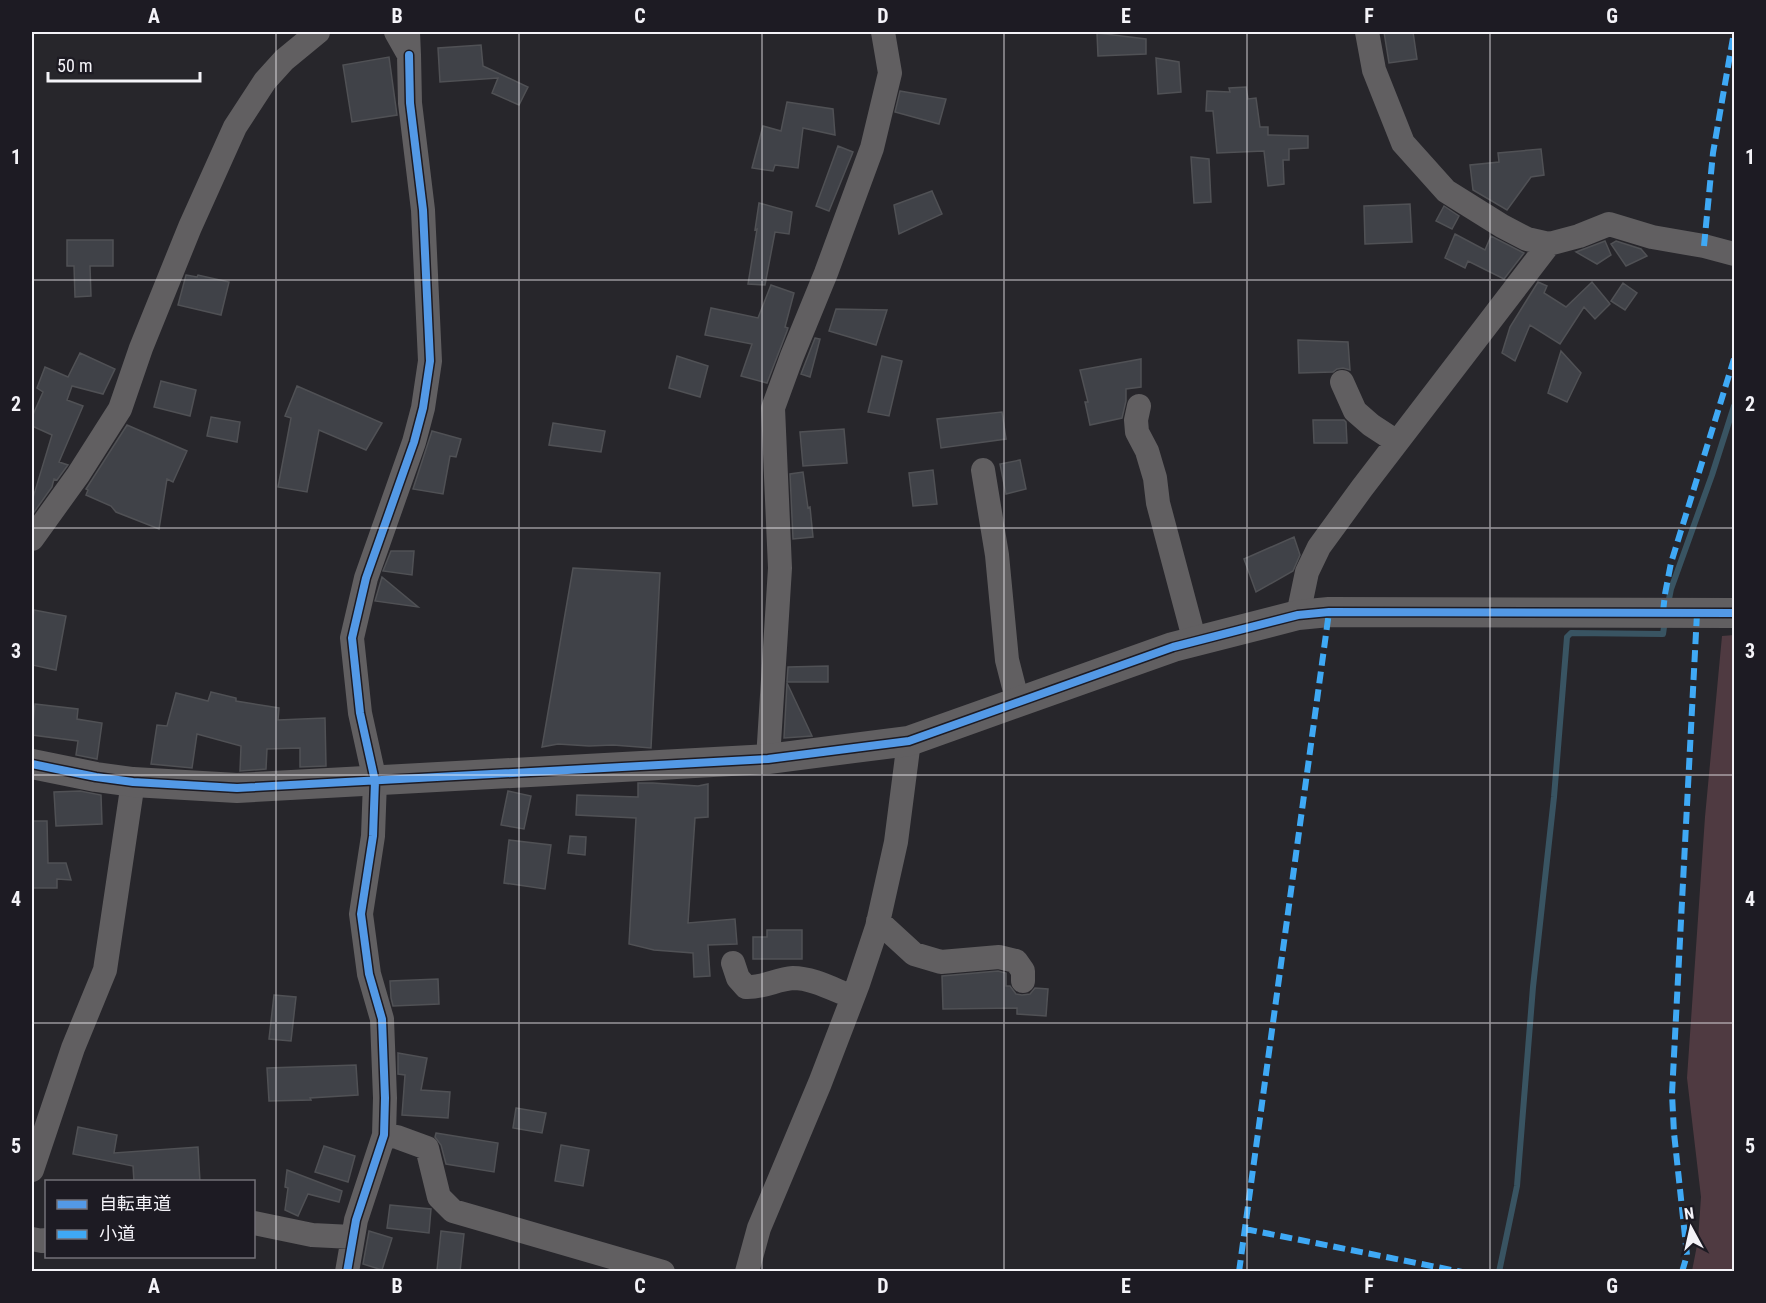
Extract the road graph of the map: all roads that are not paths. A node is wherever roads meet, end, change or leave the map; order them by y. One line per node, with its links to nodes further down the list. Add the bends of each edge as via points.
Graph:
1 (318, 32): 12 (street, via 265,81 235,127 190,227 120,409)
2 (396, 32): 5 (street)
3 (883, 32): 18 (street, via 890,73 872,148 773,408 780,568)
4 (1367, 32): 6 (street, via 1374,70 1403,142 1446,191 1527,239)
5 (408, 43): 20 (street, via 410,103 423,210 430,361 414,442 366,578 352,638 360,713)
6 (1549, 244): 7 (street, via 1609,224); 10 (street)
7 (1734, 254)
8 (1342, 382): 10 (street, via 1355,411)
9 (1139, 406): 15 (street, via 1137,432 1155,478 1158,503)
10 (1397, 442): 14 (street, via 1319,547 1307,572)
11 (983, 470): 16 (street, via 997,555 1006,660)
12 (32, 539)
13 (1734, 613): 14 (street)
14 (1298, 615): 15 (street)
15 (1196, 642): 16 (street)
16 (1018, 703): 17 (street)
17 (909, 741): 18 (street); 22 (street, via 897,842)
18 (768, 759): 20 (street)
19 (32, 764): 21 (street)
20 (375, 781): 21 (street, via 237,788); 26 (street, via 373,836 361,914 369,974 382,1019)
21 (133, 782): 27 (street, via 105,970 73,1048)
22 (878, 921): 24 (street, via 914,954 941,962 999,957 1016,961 1023,971); 25 (street)
23 (733, 963): 25 (street, via 746,987 793,978)
24 (1023, 981)
25 (853, 997): 32 (street, via 759,1228)
26 (384, 1135): 29 (street); 31 (street, via 427,1148 439,1197 453,1211)
27 (32, 1170)
28 (255, 1223): 29 (street, via 312,1235)
29 (352, 1237): 30 (street)
30 (347, 1272)
31 (663, 1272)
32 (747, 1272)

